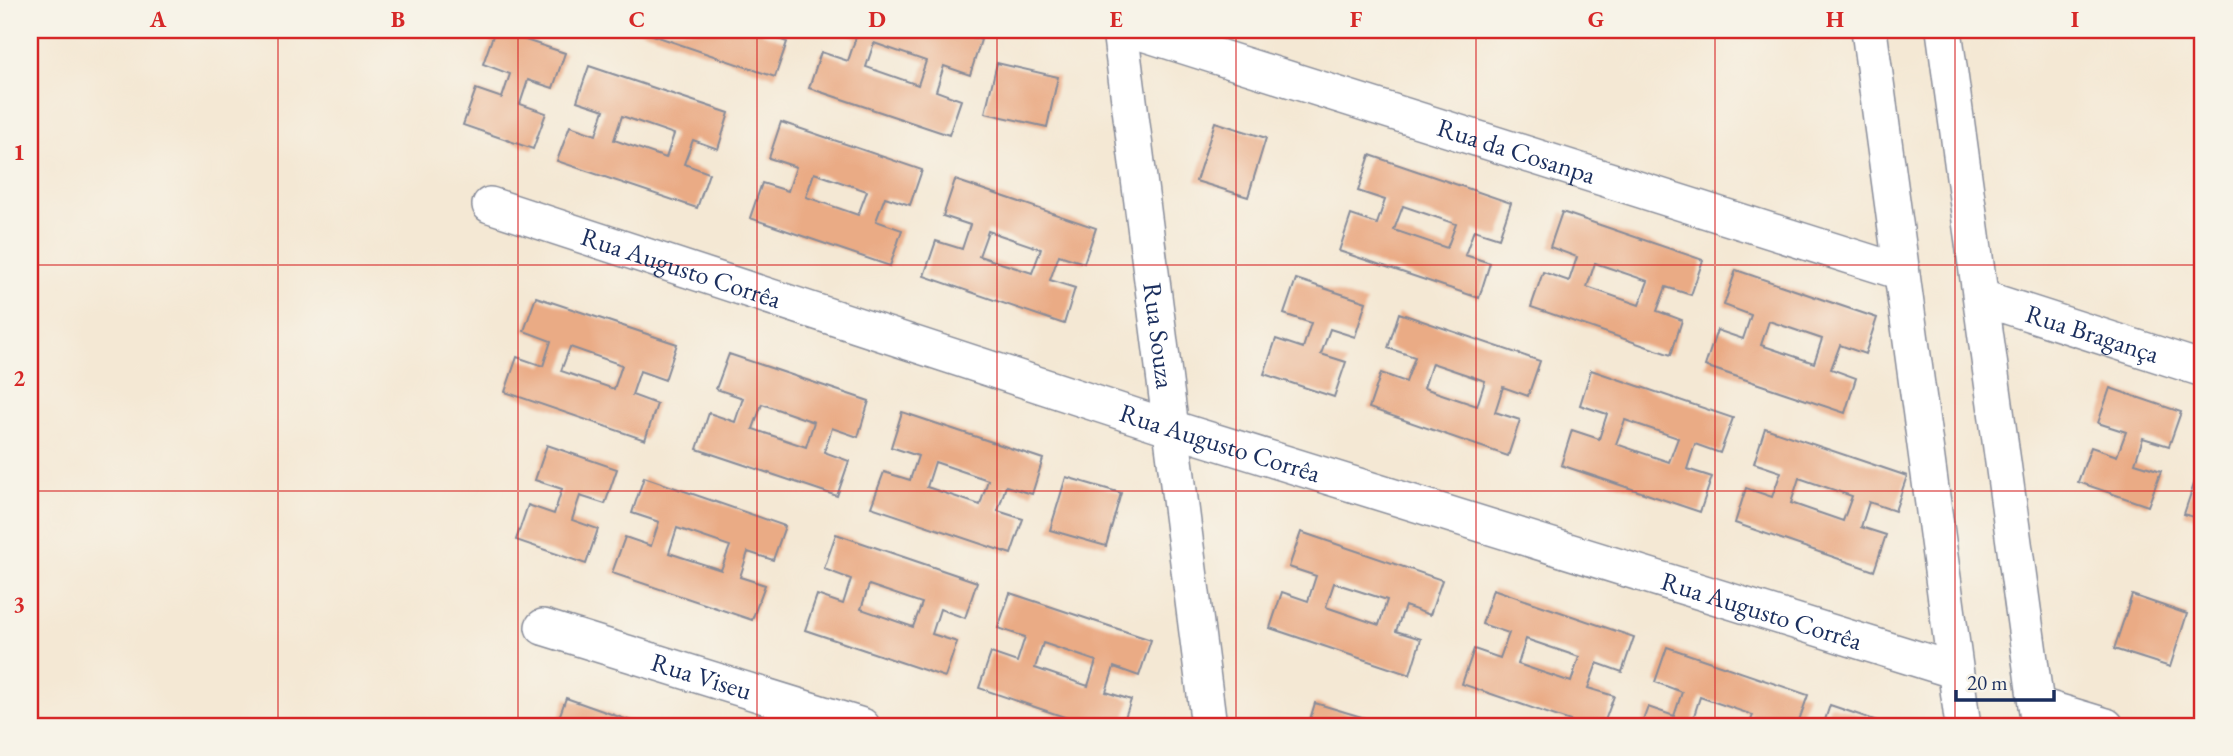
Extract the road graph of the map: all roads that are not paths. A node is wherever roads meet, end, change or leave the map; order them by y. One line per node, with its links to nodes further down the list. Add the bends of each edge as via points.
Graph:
1 (1120, 30): 9 (street, Rua Souza)
2 (1133, 30): 6 (street, Rua da Cosanpa)
3 (1869, 30): 6 (street)
4 (1944, 30): 7 (street)
5 (490, 205): 9 (street, Rua Augusto Corrêa)
6 (1901, 272): 11 (street)
7 (1982, 298): 8 (street, Rua Bragança); 12 (street)
8 (2203, 369)
9 (1171, 428): 11 (street, Rua Augusto Corrêa); 14 (street, Rua Souza)
10 (543, 627): 13 (street, Rua Viseu)
11 (1953, 670): 15 (street)
12 (2038, 715): 16 (street)
13 (862, 726)
14 (1209, 726)
15 (1963, 726)
16 (2106, 726)

